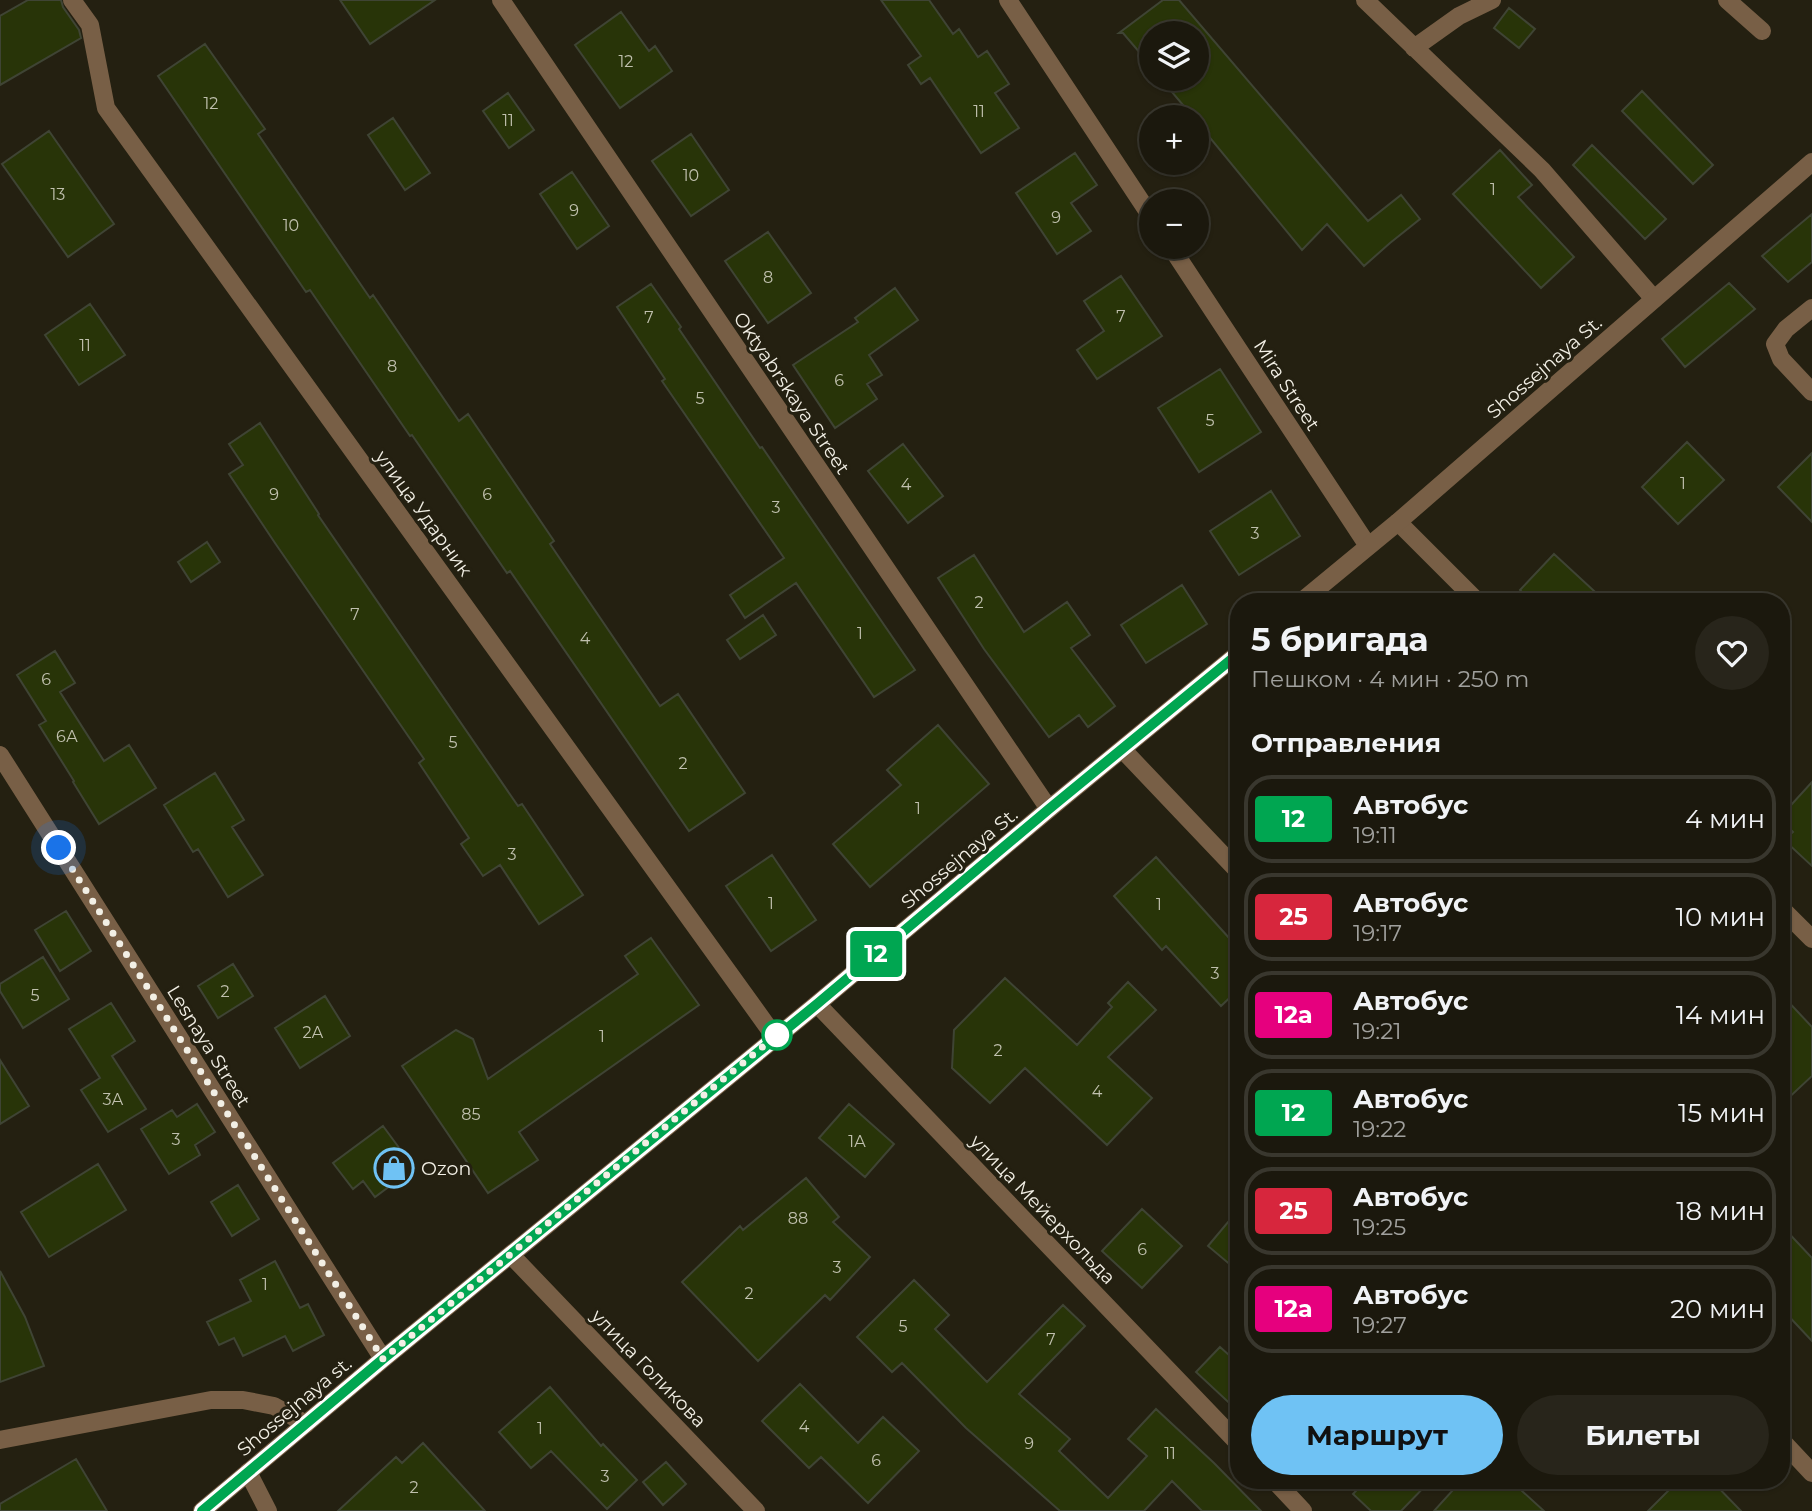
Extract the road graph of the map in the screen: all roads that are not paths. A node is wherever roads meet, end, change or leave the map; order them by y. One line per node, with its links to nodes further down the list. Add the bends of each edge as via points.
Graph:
1 (72, 0): 27 (street, улица Ударник, via 90,25 106,108)
2 (501, 0): 22 (street, Oktyabrskaya Street)
3 (1008, 0): 10 (street)
4 (1365, 0): 8 (street)
5 (1492, 0): 8 (street)
6 (1727, 0): 7 (street)
7 (1762, 31)
8 (1414, 48): 12 (street, via 1542,170)
9 (1812, 162): 12 (street, Shossejnaya St.)
10 (1139, 198)
11 (1179, 259): 16 (street, Mira Street)
12 (1654, 299): 15 (street, Shossejnaya St.)
13 (1812, 308): 14 (street, via 1775,344 1781,359)
14 (1812, 392)
15 (1398, 522): 16 (street, Shossejnaya St.); 18 (street)
16 (1368, 546): 17 (street, Shossejnaya St.)
17 (1312, 593)
18 (1469, 593)
19 (1230, 660): 20 (street, Shossejnaya St.)
20 (1122, 750): 22 (street, Shossejnaya St.); 23 (street)
21 (0, 755): 29 (street, Lesnaya Street)
22 (1049, 809): 26 (street, Shossejnaya St.)
23 (1230, 863)
24 (1790, 917): 25 (street)
25 (1812, 939)
26 (817, 1004): 27 (street, Shossejnaya St.); 31 (street, улица Мейерхольда)
27 (775, 1037): 28 (street, Shossejnaya St.)
28 (511, 1255): 29 (street, Shossejnaya st.); 39 (street, улица Голикова)
29 (383, 1359): 30 (street, Shossejnaya st.)
30 (306, 1424): 32 (street, via 274,1406 243,1399 211,1400); 34 (street, Shossejnaya st.)
31 (1230, 1435)
32 (0, 1440)
33 (1790, 1450): 35 (street)
34 (248, 1472): 37 (street, Shossejnaya st.); 38 (street)
35 (1812, 1474)
36 (1282, 1489): 40 (street)
37 (202, 1511)
38 (268, 1511)
39 (756, 1511)
40 (1303, 1511)

